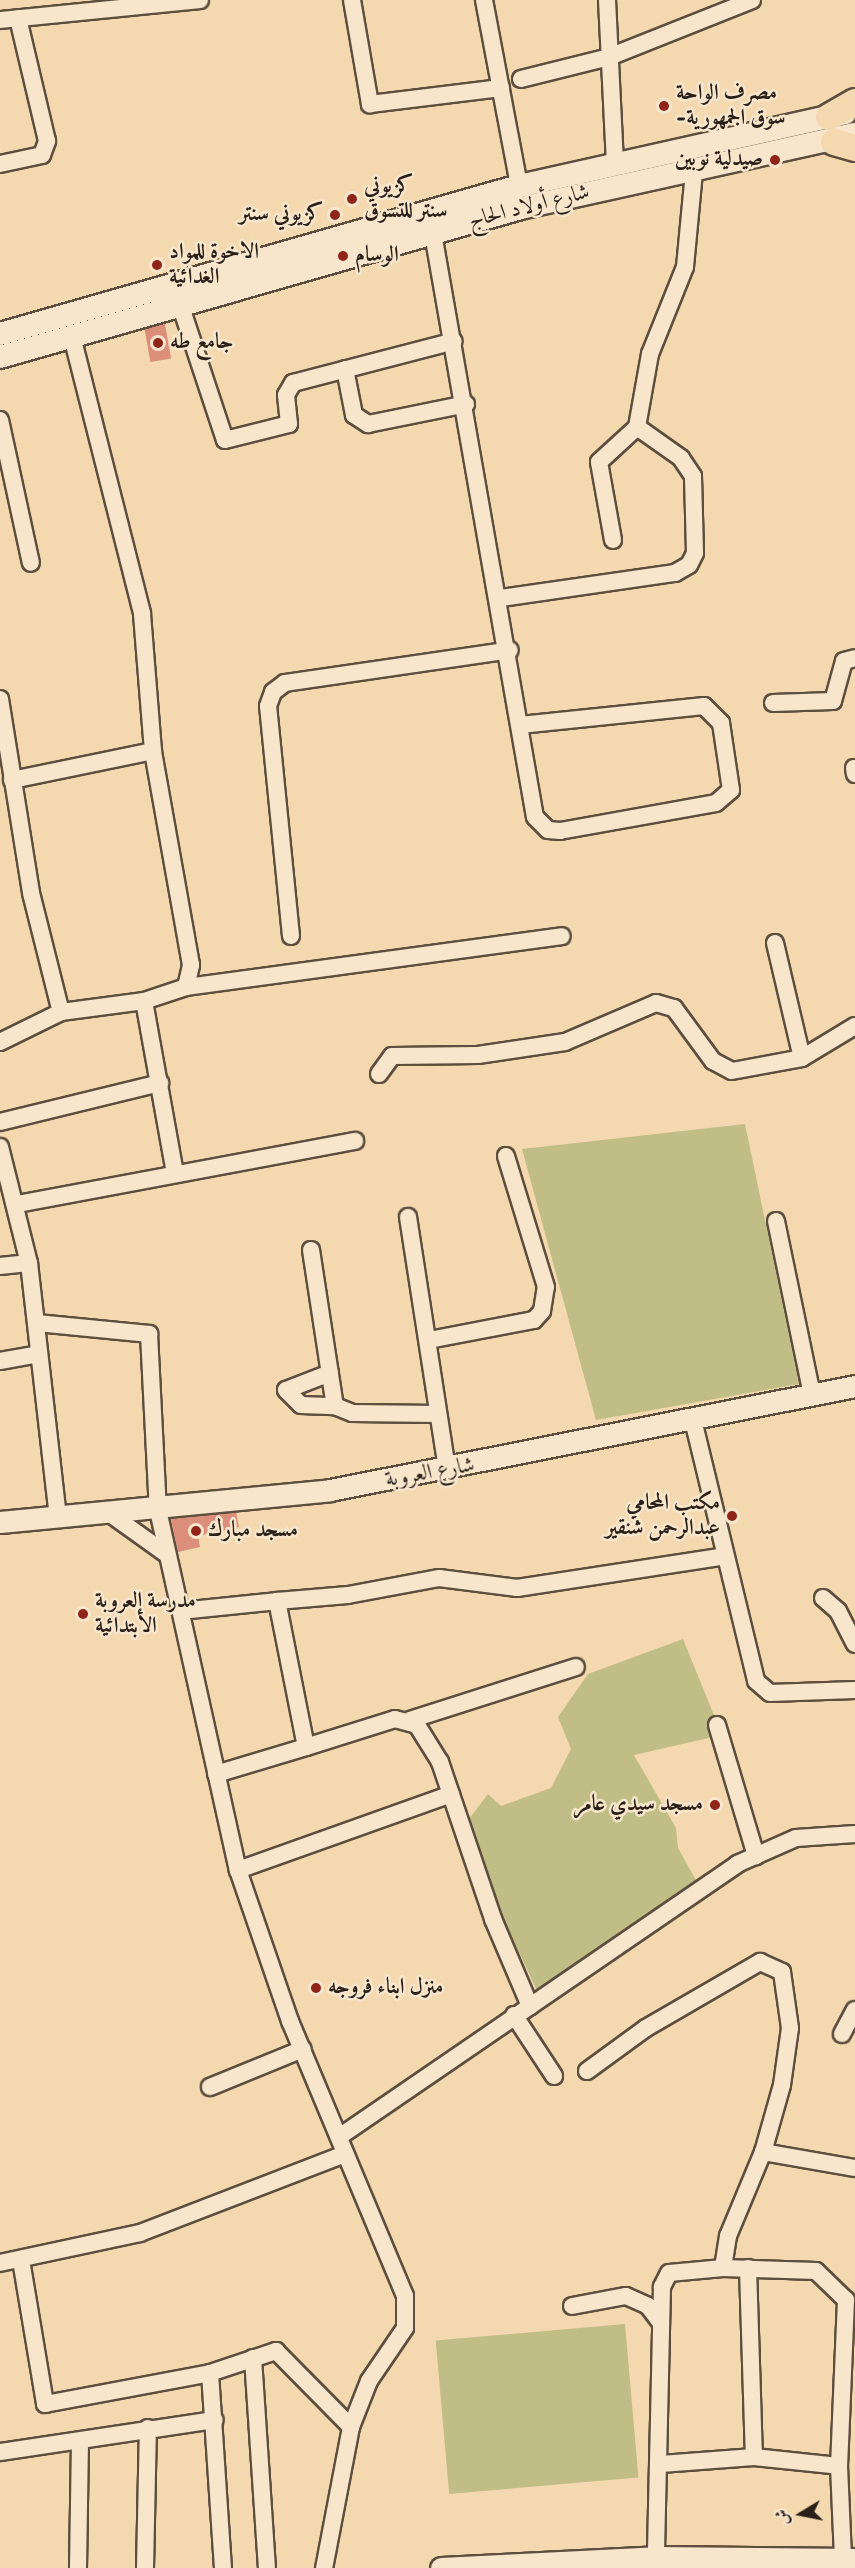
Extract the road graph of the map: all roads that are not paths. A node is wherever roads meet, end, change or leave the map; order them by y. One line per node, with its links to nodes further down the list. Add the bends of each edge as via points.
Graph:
1 (352, 0): 10 (street, via 370,104)
2 (484, 0): 10 (street)
3 (607, 0): 8 (street)
4 (752, 0): 8 (street)
5 (190, 1): 6 (street)
6 (18, 18): 7 (street); 14 (street, via 47,141 42,155)
7 (0, 20)
8 (609, 57): 9 (street); 15 (street)
9 (521, 79)
10 (501, 88): 17 (street)
11 (855, 102): 13 (main road)
12 (855, 110): 13 (main road, شارع أولاد الحاج)
13 (843, 135): 15 (main road, شارع أولاد الحاج); 16 (main road, شارع أولاد الحاج)
14 (0, 164)
15 (615, 164): 17 (main road, شارع أولاد الحاج)
16 (694, 172): 18 (main road, شارع أولاد الحاج); 27 (street, via 682,282 650,354)
17 (519, 186): 18 (main road, شارع أولاد الحاج)
18 (431, 221): 19 (main road, شارع أولاد الحاج); 20 (main road, شارع أولاد الحاج); 22 (street)
19 (180, 304): 21 (main road, شارع أولاد الحاج); 24 (street, via 225,440 289,424 289,386)
20 (0, 334)
21 (72, 336): 23 (main road, شارع أولاد الحاج); 36 (street, via 129,543 142,612)
22 (454, 341): 24 (street); 25 (street)
23 (0, 357)
24 (345, 369): 25 (street, via 354,415 368,424)
25 (466, 404): 30 (street)
26 (0, 420): 29 (street)
27 (638, 427): 28 (street, via 600,462); 30 (street, via 681,458 693,476 695,553 688,565 675,573)
28 (613, 540)
29 (31, 563)
30 (501, 598): 31 (street)
31 (510, 651): 35 (street); 38 (street, via 285,683 273,692 268,706)
32 (855, 658): 34 (street, via 844,661 839,697 833,701)
33 (0, 699): 37 (street, via 12,751)
34 (773, 703)
35 (520, 725): 35 (street, via 535,817 548,830 716,803 730,790 721,723 704,706)
36 (153, 751): 37 (street); 41 (street, via 191,965)
37 (12, 780): 43 (street)
38 (291, 936)
39 (562, 936): 41 (street)
40 (775, 943): 46 (street)
41 (186, 987): 42 (street)
42 (144, 1000): 43 (street); 48 (street)
43 (61, 1012): 45 (street)
44 (855, 1026): 46 (street)
45 (0, 1042)
46 (802, 1058): 47 (street, via 724,1069 674,1008 656,1003 565,1042 478,1055 392,1056)
47 (379, 1074)
48 (160, 1083): 49 (street); 53 (street)
49 (0, 1122)
50 (355, 1141): 53 (street)
51 (0, 1147): 54 (street)
52 (506, 1156): 61 (street, via 546,1287 542,1311 534,1320)
53 (175, 1173): 54 (street)
54 (18, 1204): 58 (street)
55 (408, 1217): 61 (street)
56 (777, 1221): 66 (street)
57 (310, 1250): 64 (street)
58 (29, 1263): 59 (street); 60 (street)
59 (0, 1266)
60 (37, 1323): 62 (street); 71 (street, via 148,1334)
61 (429, 1340): 68 (street)
62 (38, 1354): 63 (street); 73 (street)
63 (0, 1361)
64 (330, 1373): 67 (street); 67 (street, via 286,1390 302,1405)
65 (855, 1386): 66 (street, شارع العروبة)
66 (812, 1395): 69 (street, شارع العروبة)
67 (335, 1406): 68 (street, via 352,1413)
68 (438, 1414): 70 (street)
69 (693, 1420): 70 (street, شارع العروبة); 76 (street)
70 (447, 1470): 71 (street, شارع العروبة)
71 (158, 1510): 72 (street, شارع العروبة); 75 (street)
72 (109, 1513): 73 (street, شارع العروبة); 75 (street)
73 (58, 1517): 74 (street, شارع العروبة)
74 (0, 1522)
75 (166, 1554): 79 (street)
76 (725, 1556): 78 (street, via 517,1588 439,1578 348,1595); 82 (street, via 762,1690)
77 (823, 1598): 80 (street, via 838,1611)
78 (278, 1601): 79 (street); 85 (street)
79 (182, 1611): 86 (street)
80 (855, 1644)
81 (576, 1667): 83 (street)
82 (855, 1690)
83 (410, 1720): 85 (street, via 395,1719); 87 (street, via 429,1740)
84 (717, 1725): 89 (street)
85 (306, 1747): 86 (street)
86 (216, 1774): 90 (street)
87 (451, 1794): 90 (street); 91 (street)
88 (855, 1834): 89 (street, via 796,1838)
89 (756, 1856): 91 (street, via 577,1969)
90 (238, 1870): 95 (street)
91 (530, 2006): 93 (street)
92 (855, 2010): 94 (street)
93 (514, 2015): 97 (street); 99 (street)
94 (842, 2034)
95 (303, 2049): 98 (street); 99 (street)
96 (587, 2071): 100 (street, via 667,2016 760,1962 773,1964 787,1985 789,2041)
97 (554, 2076)
98 (210, 2087)
99 (339, 2137): 101 (street)
100 (763, 2152): 102 (street); 105 (street, via 728,2236)
101 (345, 2154): 103 (street, via 178,2221); 113 (street, via 408,2311 400,2338 369,2380)
102 (855, 2168)
103 (21, 2260): 104 (street); 111 (street, via 45,2404)
104 (0, 2264)
105 (723, 2268): 106 (street); 109 (street, via 664,2277)
106 (748, 2268): 107 (street, via 816,2271); 117 (street)
107 (850, 2300): 119 (street)
108 (572, 2306): 109 (street, via 626,2296 648,2306)
109 (660, 2322): 118 (street)
110 (253, 2358): 111 (street); 113 (street, via 282,2353); 126 (street)
111 (210, 2373): 112 (street)
112 (215, 2420): 114 (street); 125 (street)
113 (351, 2427): 127 (street)
114 (148, 2428): 115 (street); 124 (street)
115 (80, 2441): 116 (street); 123 (street)
116 (0, 2452)
117 (754, 2457): 118 (street); 119 (street)
118 (661, 2464): 120 (street)
119 (839, 2466): 121 (street)
120 (656, 2557): 121 (street); 122 (street)
121 (849, 2559)
122 (451, 2567)
123 (78, 2568)
124 (145, 2568)
125 (223, 2568)
126 (267, 2568)
127 (324, 2568)

